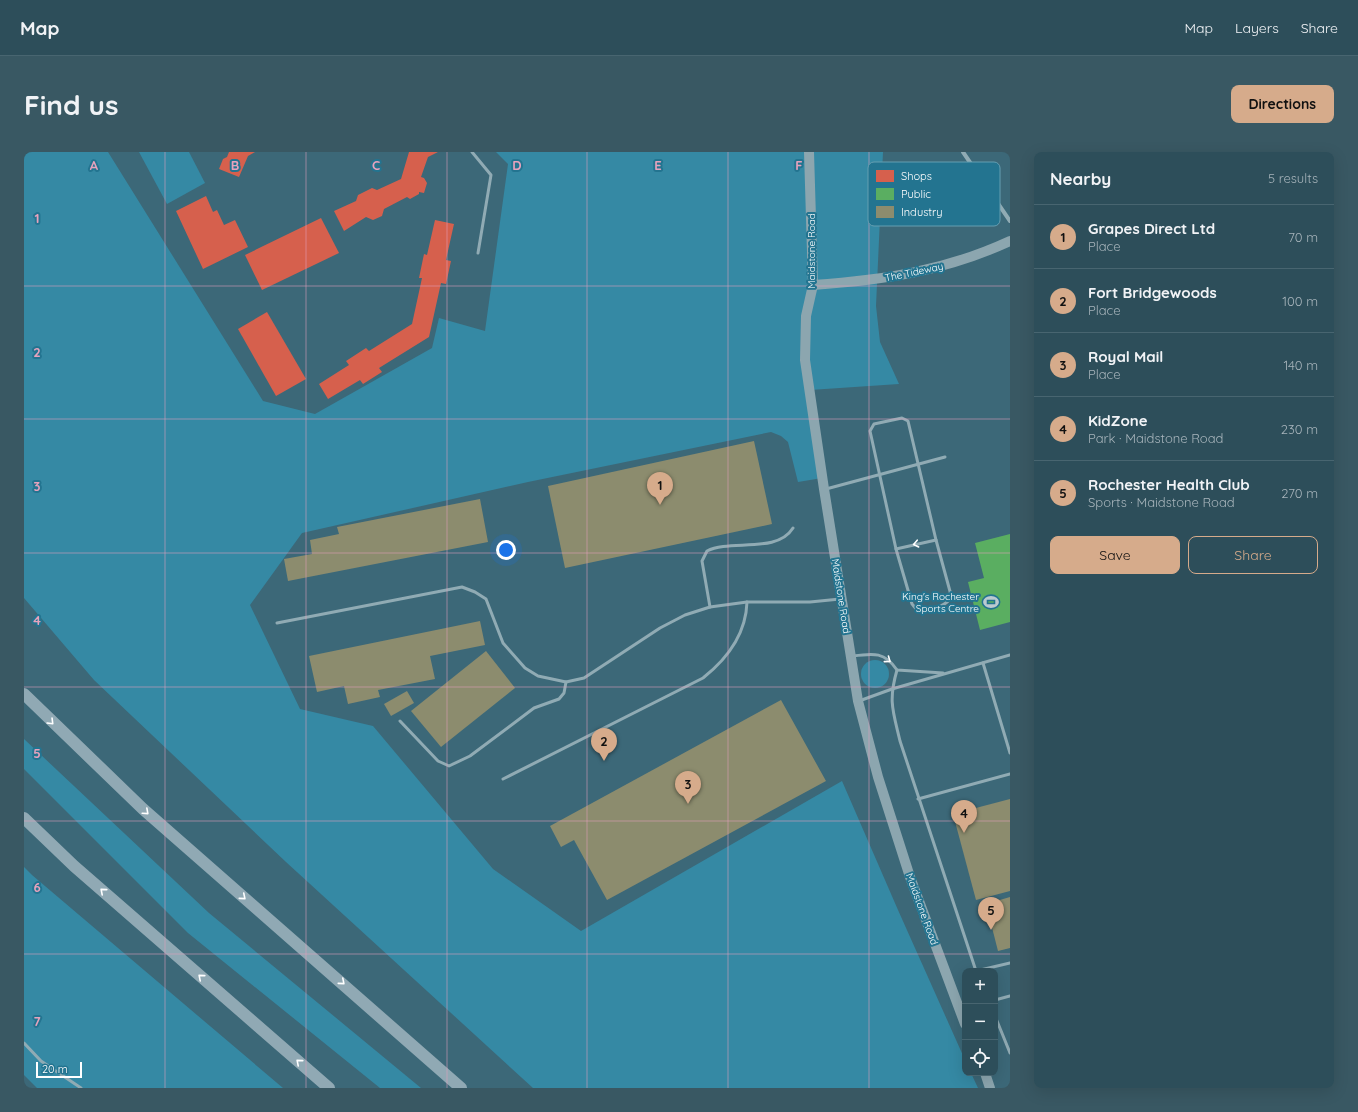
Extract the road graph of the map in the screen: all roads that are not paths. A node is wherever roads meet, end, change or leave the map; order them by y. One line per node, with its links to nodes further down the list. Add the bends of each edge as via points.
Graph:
1 (472, 152): 8 (lane, via 491,175)
2 (809, 152): 9 (main road, Maidstone Road)
3 (963, 152): 4 (street)
4 (970, 162)
5 (1000, 206): 6 (street)
6 (1010, 221)
7 (1010, 241): 9 (main road, The Tideway, via 978,256 928,269 869,281)
8 (478, 253)
9 (813, 285): 13 (main road, Maidstone Road, via 806,316 806,360)
10 (945, 457): 11 (lane)
11 (919, 465): 12 (lane); 12 (lane, via 908,421 902,418 874,424 870,432); 15 (lane)
12 (878, 475): 13 (lane); 16 (lane)
13 (824, 489): 17 (main road, Maidstone Road)
14 (793, 528): 19 (lane, via 784,536 771,541 707,551 702,561)
15 (936, 540): 16 (lane, one-way to 16); 16 (lane, via 951,595 945,605 921,611 912,604)
16 (896, 549)
17 (842, 599): 18 (lane); 22 (main road, Maidstone Road)
18 (747, 602): 19 (lane); 33 (lane, via 744,624 738,640 717,667 704,678)
19 (710, 607): 26 (lane, via 685,615 660,628 584,678)
20 (277, 623): 26 (lane, via 462,587 475,592 488,602 501,640 521,665 538,676)
21 (1010, 655): 23 (lane)
22 (851, 656): 24 (lane, one-way to 24, via 878,654 891,661); 29 (main road, Maidstone Road)
23 (983, 663): 25 (lane); 31 (lane)
24 (898, 670): 25 (lane); 27 (lane)
25 (946, 673): 27 (lane)
26 (566, 682): 30 (lane, via 565,691 559,699 534,708 470,756 452,765 444,765 438,761)
27 (892, 689): 29 (lane); 34 (lane, via 891,705)
28 (24, 694): 48 (highway, one-way to 48, via 143,809)
29 (858, 701): 41 (main road, Maidstone Road, via 878,777 910,877)
30 (400, 721)
31 (1010, 753)
32 (1010, 774): 34 (lane)
33 (503, 779)
34 (918, 799): 37 (lane)
35 (24, 818): 47 (highway, one-way to 35, via 74,866)
36 (1010, 963): 38 (lane)
37 (975, 968)
38 (989, 968)
39 (1010, 996): 40 (lane)
40 (998, 999)
41 (962, 1016)
42 (998, 1023): 44 (lane)
43 (24, 1043): 46 (lane, via 41,1061)
44 (1010, 1053)
45 (986, 1076): 49 (main road)
46 (81, 1088)
47 (328, 1088)
48 (461, 1088)
49 (990, 1088)

